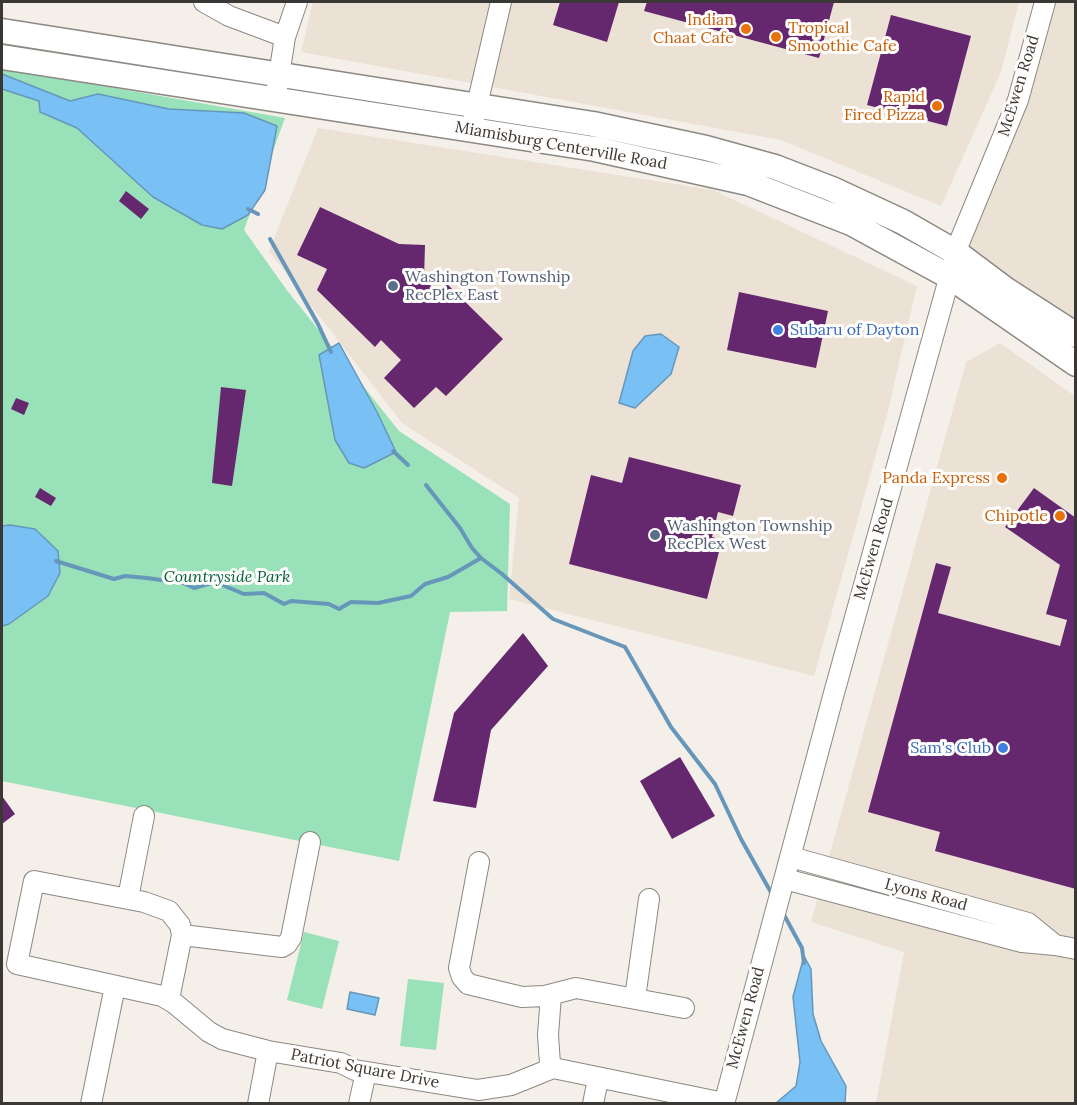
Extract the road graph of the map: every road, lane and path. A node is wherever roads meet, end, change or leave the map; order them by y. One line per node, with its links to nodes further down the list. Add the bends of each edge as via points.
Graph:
1 (204, 2): 7 (street)
2 (297, 2): 7 (street)
3 (501, 2): 12 (street)
4 (1045, 2): 13 (street, McEwen Road, via 1018,100)
5 (2, 32): 6 (main road, Miamisburg Centerville Road)
6 (36, 37): 9 (main road); 10 (main road, Miamisburg Centerville Road)
7 (285, 37): 10 (street)
8 (2, 57): 9 (main road, Miamisburg Centerville Road)
9 (32, 62): 11 (main road, Miamisburg Centerville Road)
10 (279, 75): 11 (street); 12 (main road, Miamisburg Centerville Road)
11 (275, 100): 12 (main road, Miamisburg Centerville Road)
12 (474, 118): 13 (main road, Miamisburg Centerville Road, via 593,124 775,167 903,222); 14 (main road, Miamisburg Centerville Road, via 748,183 851,223)
13 (957, 253): 14 (street, McEwen Road); 15 (main road, Miamisburg Centerville Road)
14 (950, 277): 16 (main road, Miamisburg Centerville Road); 19 (street, McEwen Road)
15 (1076, 335)
16 (1076, 364)
17 (144, 816): 22 (street)
18 (310, 842): 24 (street, via 287,944 282,947)
19 (791, 857): 21 (street, McEwen Road); 25 (street, Lyons Road, via 1028,923)
20 (479, 861): 28 (street, via 459,968 462,977 468,984 522,997)
21 (785, 879): 25 (street, Lyons Road, via 1022,942); 36 (street, McEwen Road)
22 (128, 898): 24 (street, via 169,911 180,925); 27 (street, Patriot Square Drive, via 34,881 17,964)
23 (649, 899): 29 (street)
24 (182, 935): 30 (street)
25 (1055, 945): 26 (street, Lyons Road)
26 (1076, 949)
27 (115, 986): 30 (street, Patriot Square Drive); 37 (street)
28 (551, 995): 29 (street, via 576,988); 33 (street, via 549,1035)
29 (635, 998): 31 (street)
30 (169, 999): 32 (street, Patriot Square Drive, via 215,1036)
31 (684, 1008)
32 (268, 1051): 34 (street, Patriot Square Drive, via 341,1063); 38 (street)
33 (553, 1068): 34 (street, Patriot Square Drive, via 511,1085 478,1090); 35 (street)
34 (366, 1072): 39 (street)
35 (598, 1078): 36 (street); 40 (street)
36 (724, 1103)
37 (92, 1104)
38 (258, 1104)
39 (359, 1104)
40 (593, 1104)

